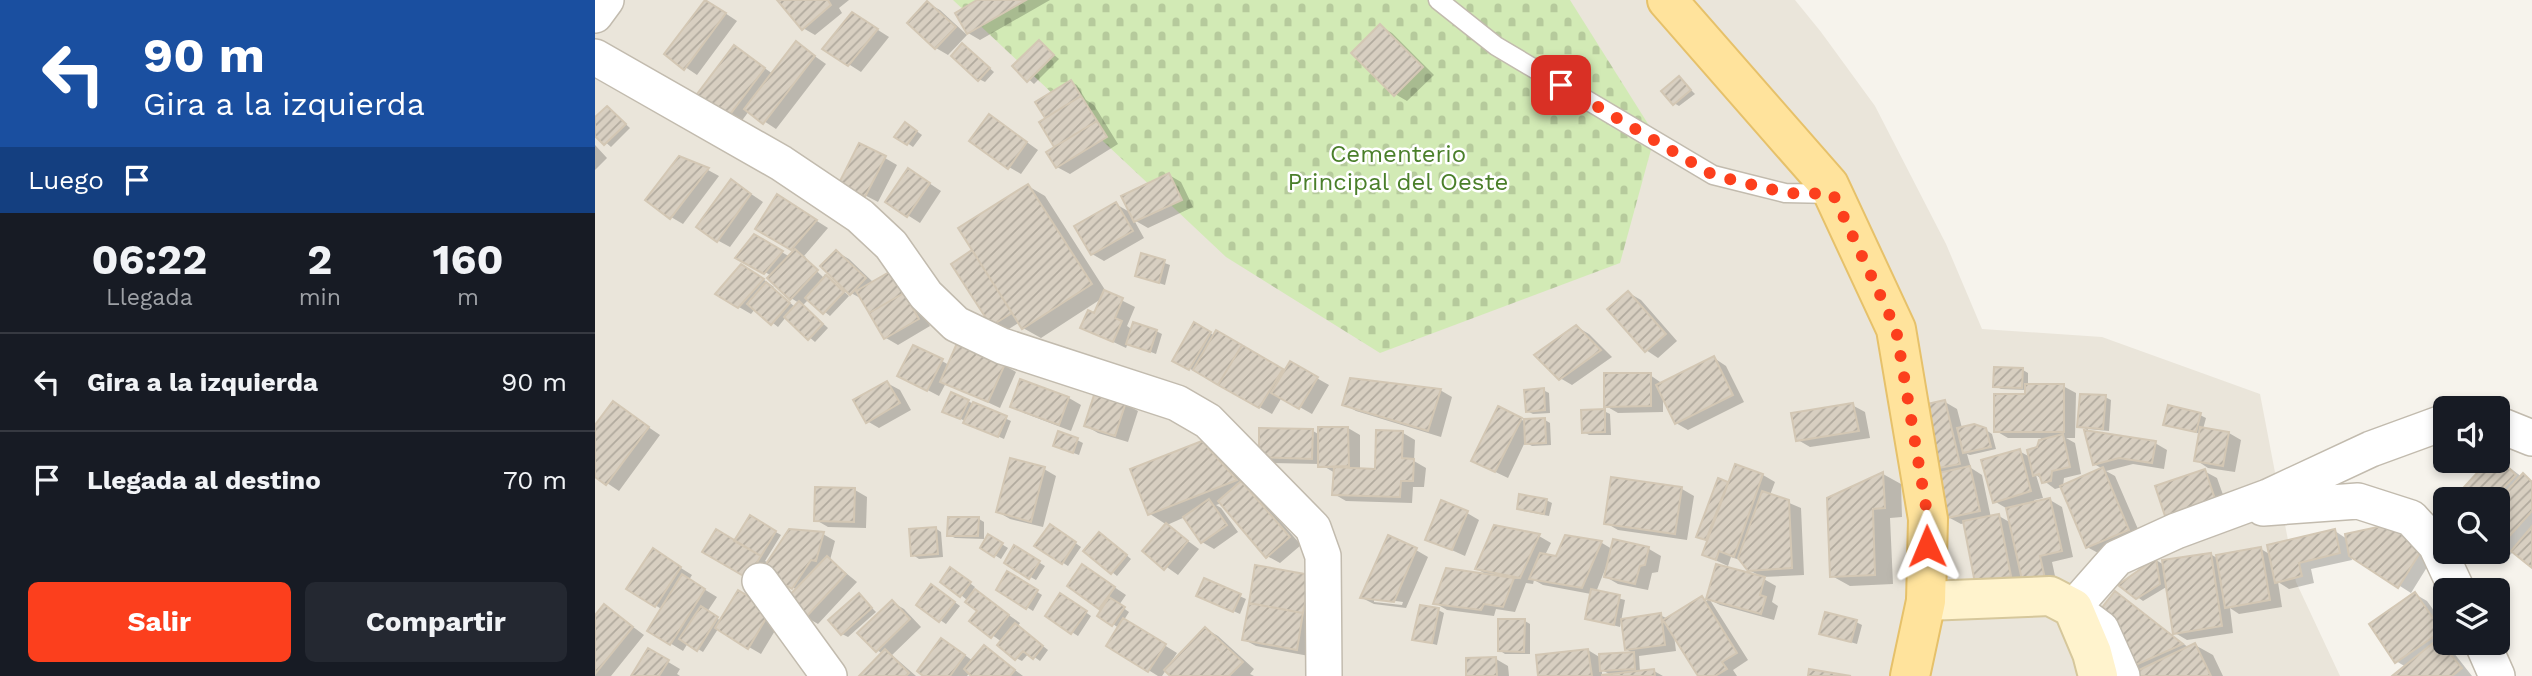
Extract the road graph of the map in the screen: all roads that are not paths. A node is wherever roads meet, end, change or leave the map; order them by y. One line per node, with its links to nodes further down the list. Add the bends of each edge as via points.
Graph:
1 (605, 0): 4 (street)
2 (1438, 0): 6 (lane, via 1496,46 1713,175 1786,193)
3 (1667, 0): 6 (main road)
4 (595, 15)
5 (595, 57): 17 (street, via 781,163 860,216 891,245 926,295 956,324 1002,346 1177,402 1208,421 1313,528 1323,556)
6 (1833, 194): 13 (main road, via 1896,329 1928,519)
7 (2433, 426): 10 (street)
8 (2510, 429): 9 (street)
9 (2532, 438)
10 (2232, 510): 11 (street, via 2358,501 2411,518 2436,545); 14 (street, via 2117,558)
11 (2451, 578)
12 (760, 581): 16 (street)
13 (1926, 601): 14 (street, via 2050,596); 18 (main road)
14 (2073, 608): 19 (street); 20 (street, via 2101,629)
15 (2488, 655): 21 (street)
16 (829, 676)
17 (1324, 676)
18 (1910, 676)
19 (2098, 676)
20 (2122, 676)
21 (2497, 676)

